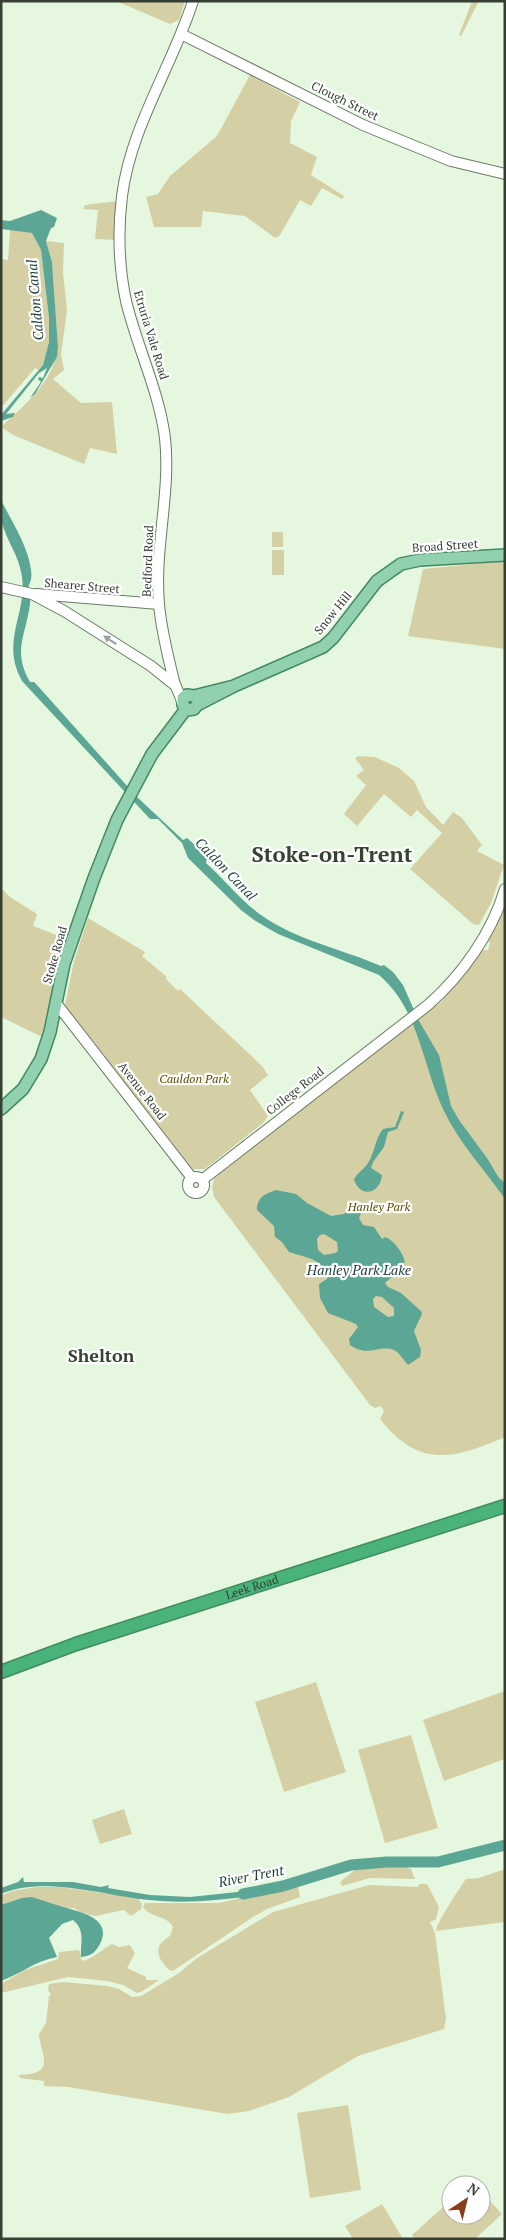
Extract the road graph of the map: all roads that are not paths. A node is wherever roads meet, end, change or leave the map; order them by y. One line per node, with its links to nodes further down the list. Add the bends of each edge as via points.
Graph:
1 (193, 1): 2 (main road, Etruria Vale Road)
2 (181, 34): 3 (main road, Clough Street, via 395,139 451,161); 4 (main road, Etruria Vale Road, via 130,156 122,197 122,274 126,301 154,388 165,439)
3 (505, 174)
4 (164, 508): 10 (main road, Bedford Road, via 158,574)
5 (505, 555): 6 (main road, Broad Street, via 420,560 401,564)
6 (389, 571): 16 (main road, Snow Hill, via 377,581 323,647)
7 (1, 587): 8 (main road)
8 (32, 594): 9 (main road, Shearer Street); 11 (main road)
9 (68, 597): 10 (main road, Shearer Street); 11 (main road, via 60,602)
10 (159, 604): 12 (main road, Bedford Road)
11 (64, 610): 13 (main road, one-way to 11)
12 (170, 662): 13 (main road, via 162,670); 14 (main road, Bedford Road)
13 (151, 666): 15 (main road)
14 (174, 674): 15 (main road, Bedford Road); 16 (main road, Bedford Road)
15 (176, 686): 16 (main road, Bedford Road)
16 (190, 702): 18 (main road, Stoke Road, via 152,754 112,831 64,964)
17 (505, 889): 22 (main road, College Road, via 489,927 447,988)
18 (56, 1003): 19 (main road, Stoke Road); 20 (main road, Avenue Road)
19 (54, 1015): 20 (main road); 21 (main road, Stoke Road, via 36,1070 23,1089)
20 (70, 1021): 22 (main road, Avenue Road)
21 (1, 1109)
22 (197, 1179)
23 (505, 1506): 24 (highway, Leek Road, via 76,1644)
24 (1, 1672)

